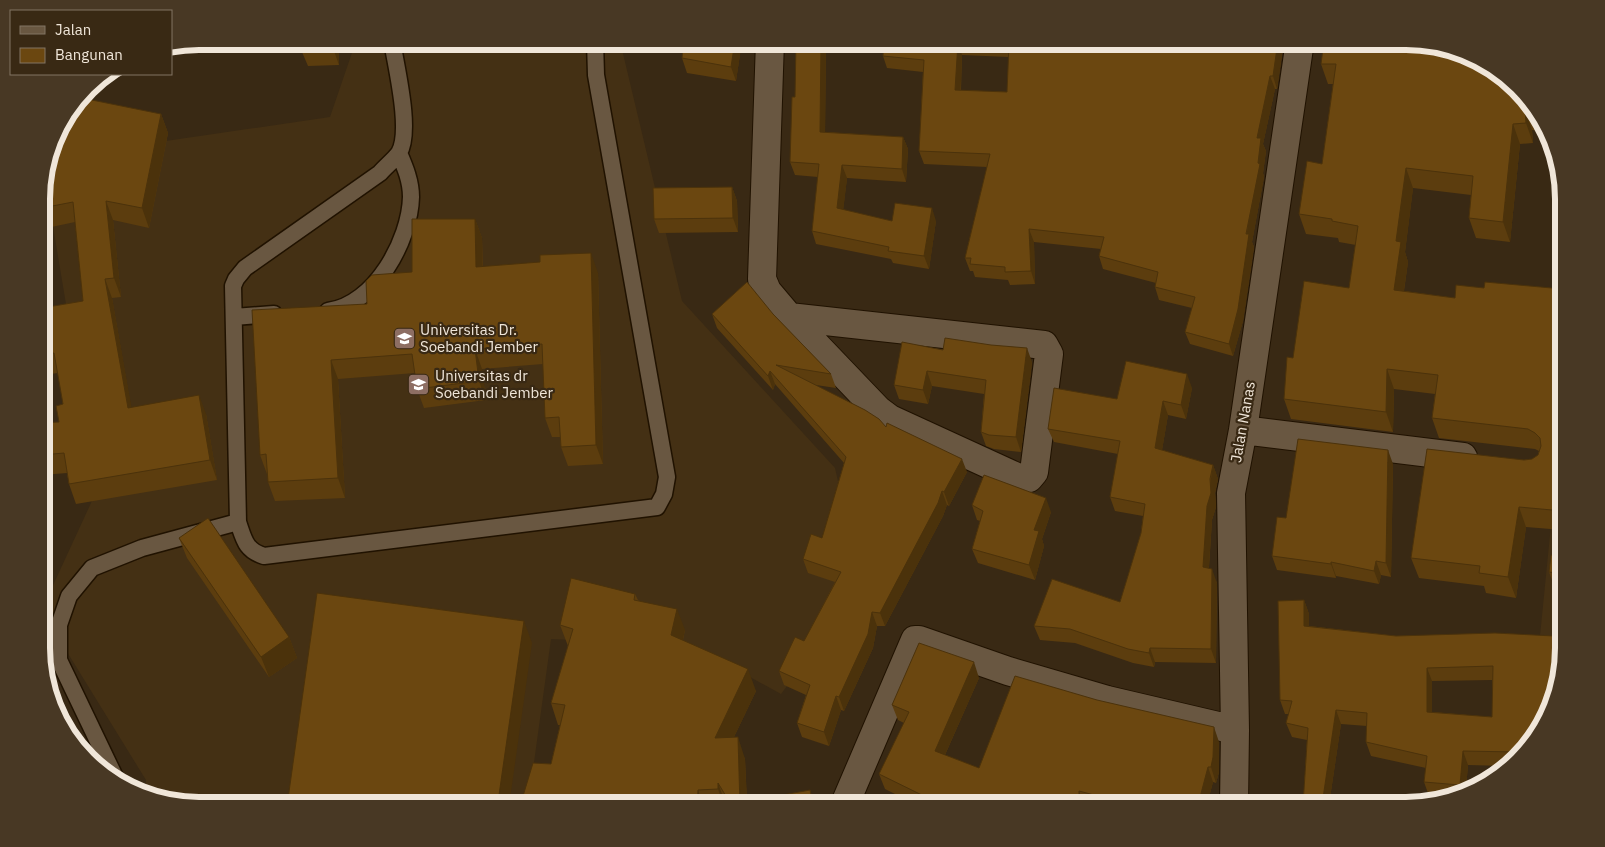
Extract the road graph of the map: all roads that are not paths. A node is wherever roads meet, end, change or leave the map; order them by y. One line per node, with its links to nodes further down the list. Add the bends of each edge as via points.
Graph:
1 (393, 50): 5 (lane, via 404,116)
2 (595, 50): 12 (lane, via 596,75 667,476 658,507 272,556 250,549)
3 (770, 50): 9 (street, via 762,279)
4 (1299, 50): 10 (street, Jalan Nanas)
5 (399, 153): 6 (lane, via 407,172 411,199 405,228 388,267 353,303 331,311); 8 (lane, via 380,173 244,268 233,286)
6 (312, 312)
7 (292, 313): 8 (lane)
8 (234, 317): 12 (lane)
9 (789, 317): 9 (street, via 1044,345 1049,354 1034,472 1029,478 1019,478 890,419)
10 (1243, 430): 11 (street); 13 (street, Jalan Nanas, via 1231,492)
11 (1484, 459)
12 (238, 522): 14 (lane, via 142,548 92,568 69,596 59,625 59,660)
13 (1235, 730): 15 (street, via 1098,697 915,640); 16 (street, Jalan Nanas)
14 (112, 769)
15 (848, 797)
16 (1234, 797)

